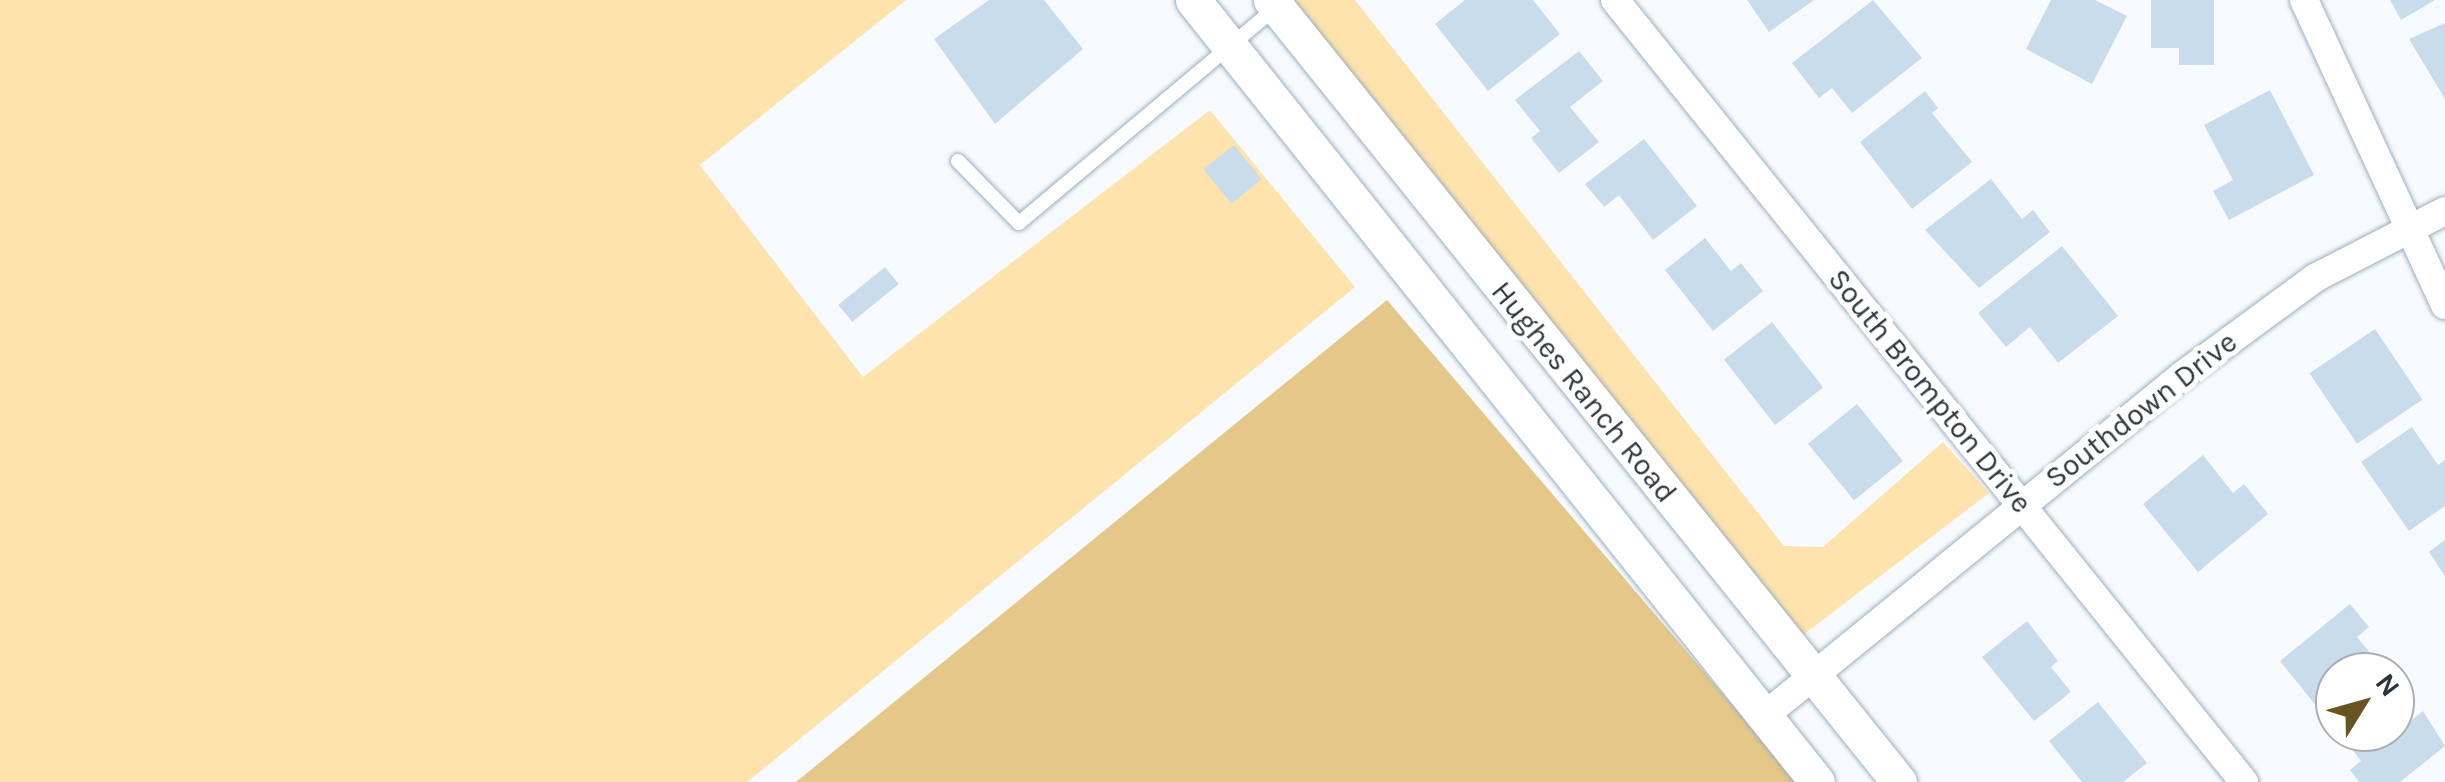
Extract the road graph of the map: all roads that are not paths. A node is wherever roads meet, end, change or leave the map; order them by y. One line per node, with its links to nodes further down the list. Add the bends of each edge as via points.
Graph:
1 (1194, 0): 5 (street, Hughes Ranch Road)
2 (1615, 0): 10 (street, South Brompton Drive)
3 (2304, 0): 8 (street)
4 (1274, 4): 5 (lane); 11 (street, Hughes Ranch Road)
5 (1230, 46): 6 (lane, via 1019,223); 12 (street, Hughes Ranch Road)
6 (958, 161)
7 (2445, 210): 8 (street, Southdown Drive)
8 (2408, 226): 9 (street); 10 (street, Southdown Drive, via 2315,278)
9 (2445, 304)
10 (2020, 504): 11 (street, Southdown Drive); 15 (street, South Brompton Drive)
11 (1814, 676): 12 (street, Southdown Drive); 14 (street, Hughes Ranch Road)
12 (1764, 716): 13 (street, Hughes Ranch Road)
13 (1817, 782)
14 (1899, 782)
15 (2244, 782)

